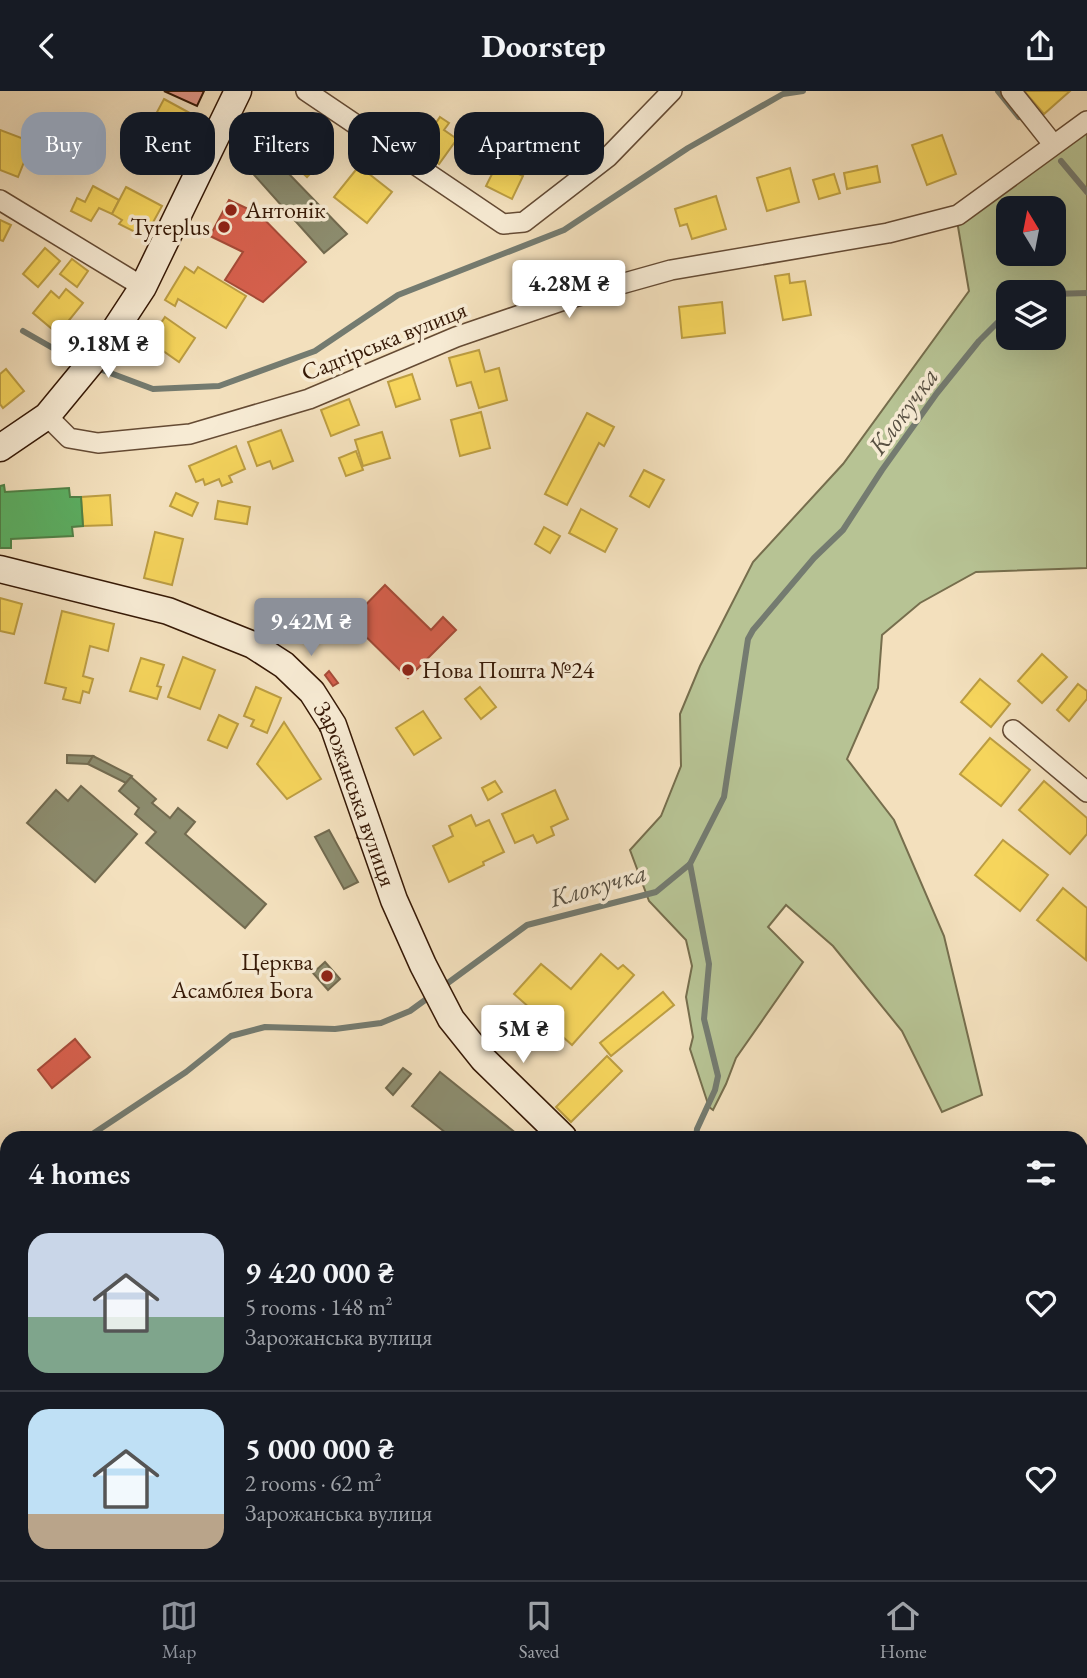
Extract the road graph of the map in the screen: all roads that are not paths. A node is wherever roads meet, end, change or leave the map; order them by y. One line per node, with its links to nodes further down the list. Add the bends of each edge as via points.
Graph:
1 (238, 91): 8 (street)
2 (306, 91): 3 (street, via 503,224 524,222 608,157)
3 (672, 91)
4 (1011, 91): 6 (street)
5 (1087, 121): 6 (street, Садгірська вулиця)
6 (1053, 144): 9 (street, Садгірська вулиця, via 958,215 888,233 671,270 564,300 456,337 309,399 190,434 98,443 69,438)
7 (0, 200): 8 (street)
8 (143, 286): 9 (street, via 103,348)
9 (47, 417): 10 (street)
10 (0, 449)
11 (0, 569): 14 (street, Зарожанська вулиця, via 168,611 253,645 313,692 334,725 389,887 451,1019 483,1059)
12 (1013, 730): 13 (street)
13 (1087, 792)
14 (557, 1131)

